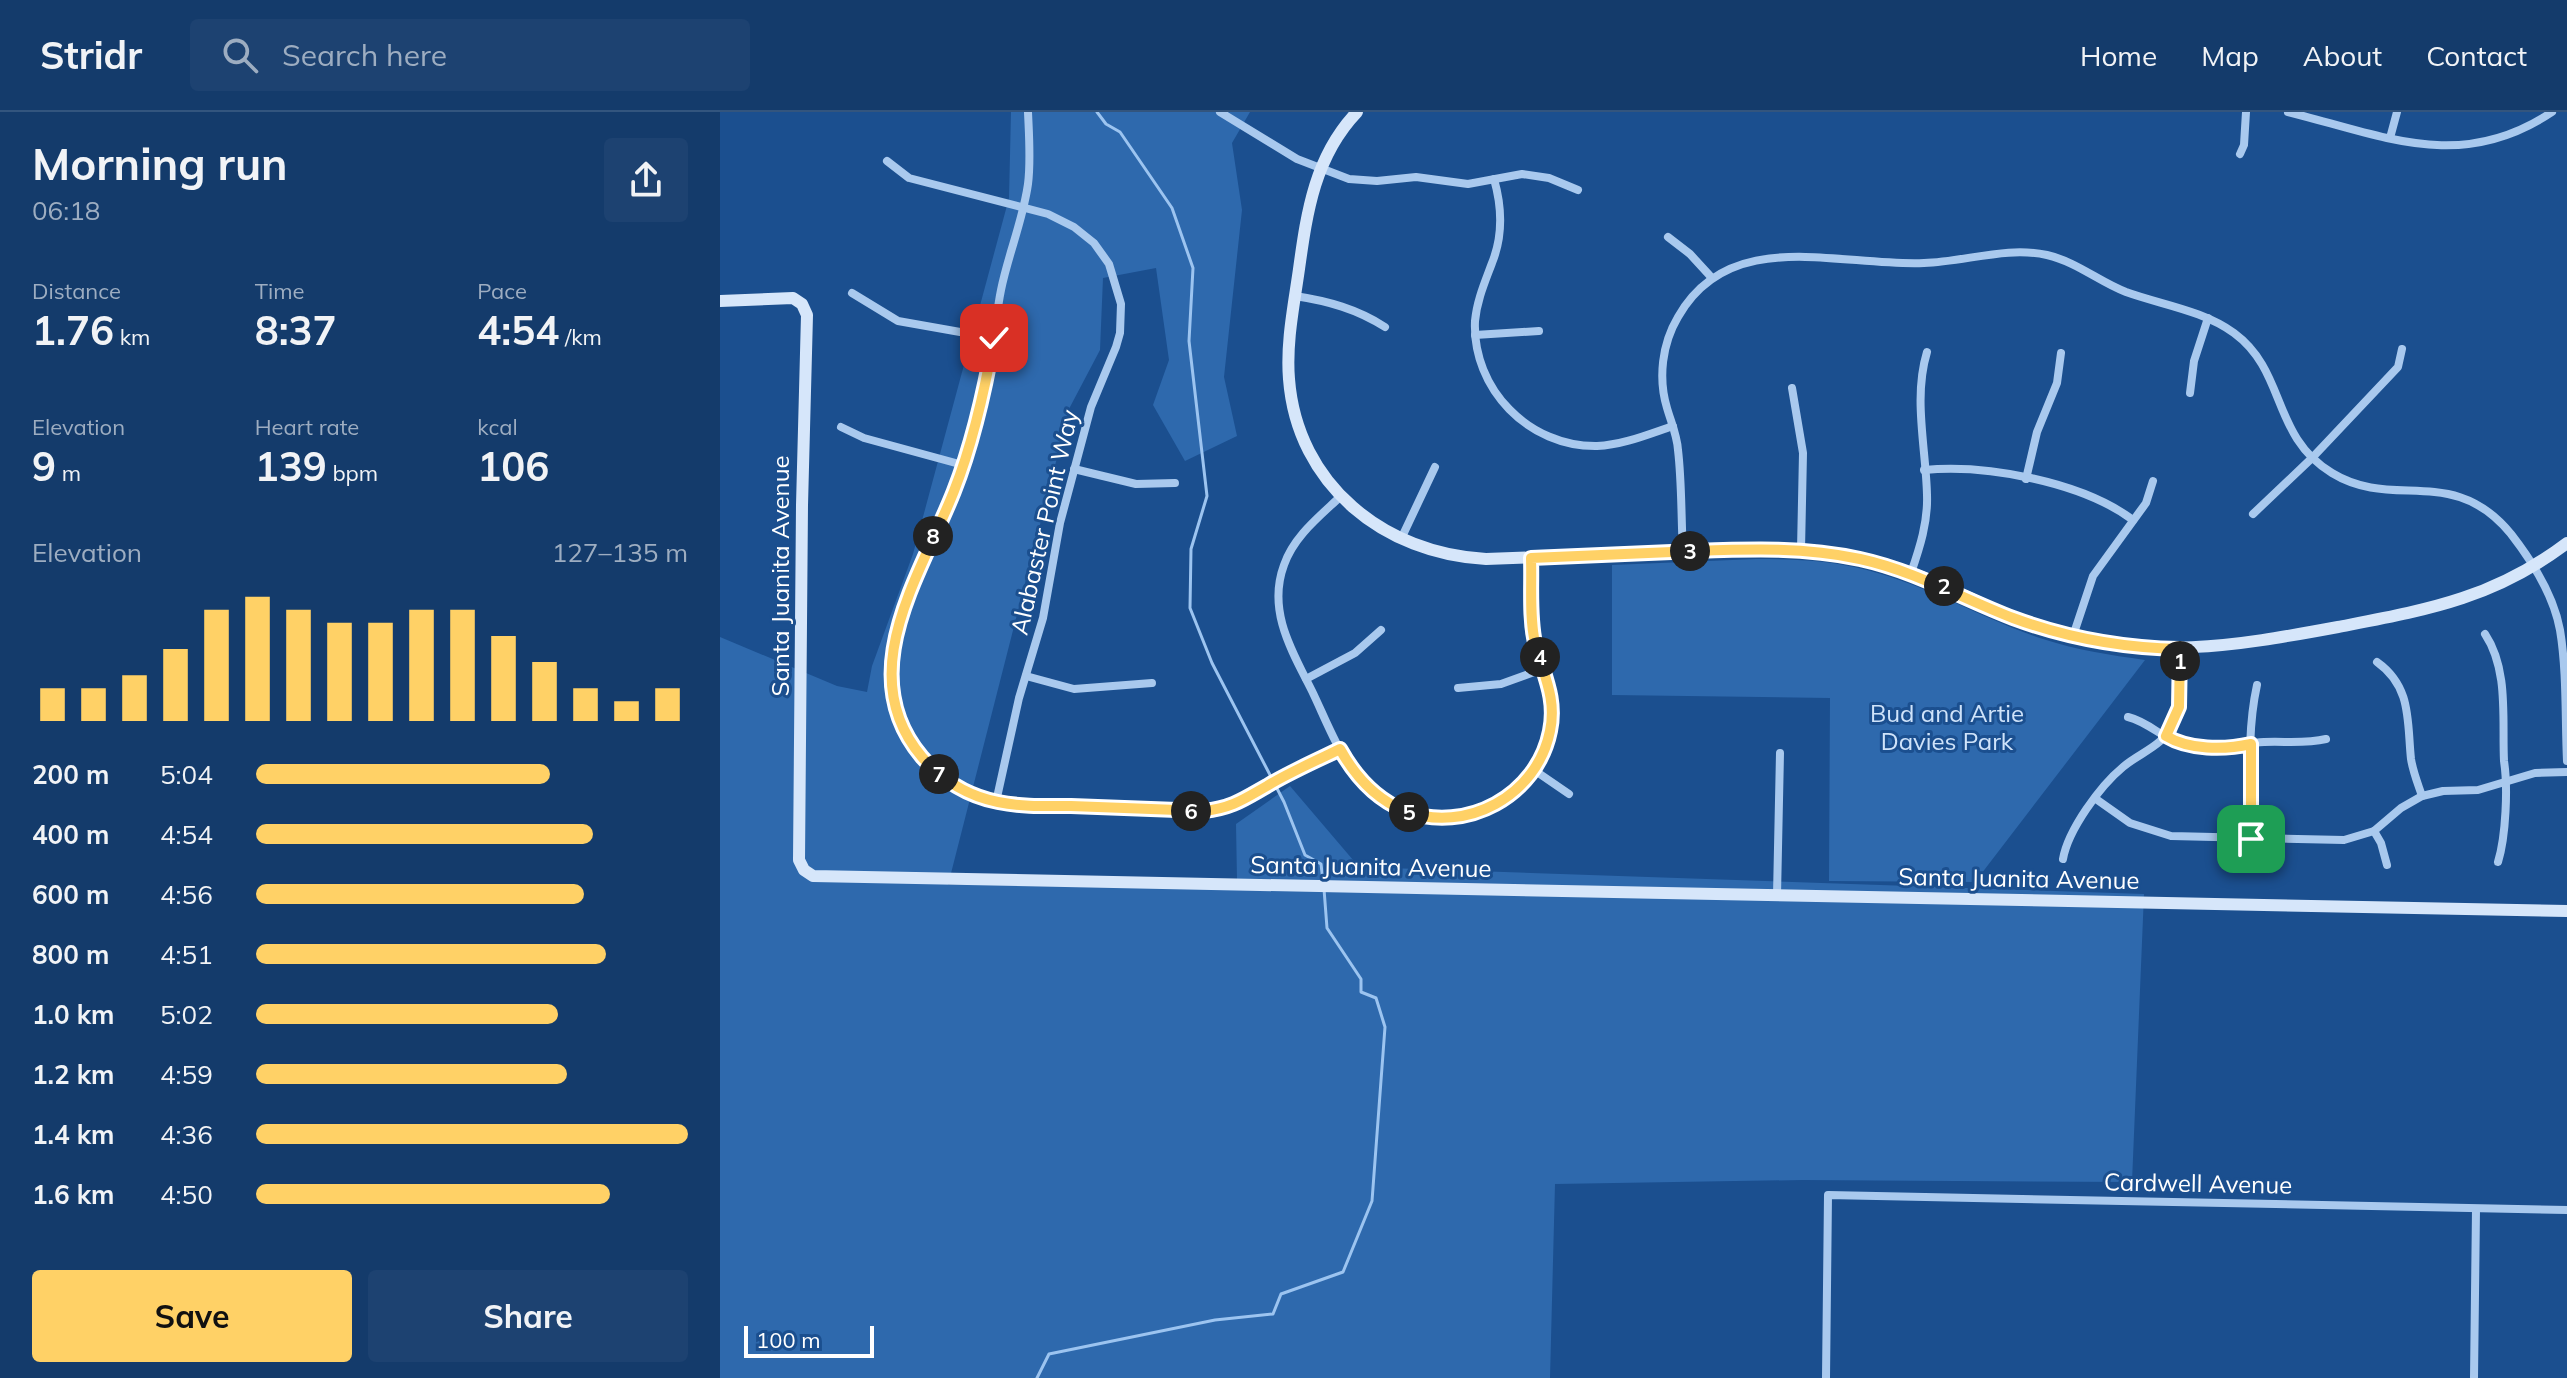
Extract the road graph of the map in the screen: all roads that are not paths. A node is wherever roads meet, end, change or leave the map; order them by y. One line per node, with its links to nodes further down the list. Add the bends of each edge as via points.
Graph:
1 (1028, 112): 14 (street)
2 (1220, 112): 11 (street)
3 (1357, 112): 11 (street)
4 (2246, 112): 9 (street)
5 (2288, 112): 8 (street)
6 (2397, 112): 8 (street)
7 (2552, 112): 8 (street, via 2512,134 2467,145)
8 (2390, 138)
9 (2240, 154)
10 (887, 161): 14 (street, Alabaster Point Way, via 909,178)
11 (1320, 169): 12 (street, via 1363,181 1416,177 1468,184); 18 (street, via 1308,209)
12 (1494, 179): 13 (street, via 1536,175); 23 (street, via 1499,236 1479,298)
13 (1578, 190)
14 (1023, 208): 24 (street); 35 (street, Alabaster Point Way, via 1060,219 1086,236 1109,264 1118,288 1120,333)
15 (1668, 237): 16 (street)
16 (1712, 278): 20 (street, via 1769,257 1918,264 2034,253 2062,259 2127,292); 30 (street, via 1685,305 1668,338 1663,387)
17 (852, 293): 24 (street, via 898,321)
18 (1295, 296): 21 (street, via 1338,304); 40 (street, via 1288,362 1293,403 1311,455)
19 (720, 301): 80 (street, Santa Juanita Avenue, via 793,298 807,315 799,860 813,876)
20 (2208, 318): 29 (street); 32 (street, via 2253,350 2270,377 2286,423)
21 (1385, 327)
22 (1539, 331): 23 (street)
23 (1475, 335): 30 (street, via 1494,391 1540,433 1575,444 1606,445)
24 (994, 338): 33 (street)
25 (2402, 349): 32 (street, via 2398,367)
26 (1927, 352): 36 (street, via 1921,382)
27 (2061, 353): 37 (street, via 2057,383)
28 (1792, 388): 45 (street, via 1803,453)
29 (2190, 393)
30 (1673, 426): 46 (street)
31 (841, 427): 33 (street)
32 (2312, 458): 41 (street); 48 (street, via 2358,485 2434,490 2464,498 2502,525)
33 (963, 465): 74 (street, via 903,610 891,677 897,711 929,765 954,785)
34 (1435, 467): 43 (street)
35 (1074, 469): 39 (street, via 1136,484); 56 (street, Alabaster Point Way)
36 (1924, 470): 37 (street, via 1975,469); 49 (street, via 1925,527)
37 (2026, 479): 42 (street, via 2092,496)
38 (2153, 481): 42 (street)
39 (1175, 483)
40 (1341, 496): 43 (street); 57 (street, via 1296,541 1280,579 1280,620)
41 (2253, 514)
42 (2133, 520): 52 (street, via 2093,576)
43 (1400, 540): 47 (street, via 1456,557)
44 (2567, 543): 48 (street)
45 (1801, 550): 46 (street); 49 (street)
46 (1683, 552): 47 (street)
47 (1531, 558): 55 (street, via 1533,630)
48 (2532, 568): 53 (street, via 2473,596 2425,610 2250,643); 67 (street, via 2560,630)
49 (1911, 573): 52 (street, via 2012,617)
50 (1381, 630): 57 (street, via 1355,653)
51 (2485, 634): 70 (street, via 2500,671)
52 (2073, 636): 53 (street)
53 (2180, 649): 62 (street, via 2179,707)
54 (2377, 662): 72 (street, via 2405,697 2411,761)
55 (1545, 668): 60 (street, via 1501,684); 68 (street, via 1551,730)
56 (1026, 676): 58 (street, via 1074,689); 74 (street, Alabaster Point Way)
57 (1306, 679): 65 (street)
58 (1152, 683)
59 (2257, 685): 64 (street)
60 (1458, 688)
61 (2128, 717): 62 (street)
62 (2166, 736): 64 (street, via 2194,746); 73 (street, via 2124,766)
63 (2326, 739): 64 (street)
64 (2251, 744): 76 (street)
65 (1340, 749): 68 (street, via 1363,782 1385,800 1435,817 1487,809); 74 (street, via 1232,806 1204,811)
66 (1780, 753): 80 (street)
67 (2567, 761)
68 (1534, 770): 71 (street)
69 (2567, 772): 70 (street)
70 (2505, 781): 72 (street, via 2478,790); 78 (street)
71 (1569, 794)
72 (2422, 796): 75 (street)
73 (2096, 799): 76 (street, via 2130,823 2159,834); 77 (street, via 2073,830)
74 (996, 802)
75 (2374, 831): 76 (street, via 2344,840); 79 (street)
76 (2251, 839)
77 (2063, 859)
78 (2498, 862)
79 (2387, 865)
80 (1777, 895): 81 (street, Santa Juanita Avenue)
81 (2567, 911)
82 (2476, 1209): 83 (street, Cardwell Avenue); 84 (street, Cardwell Avenue, via 1828,1195); 85 (street)
83 (2567, 1210)
84 (1826, 1378)
85 (2474, 1378)

